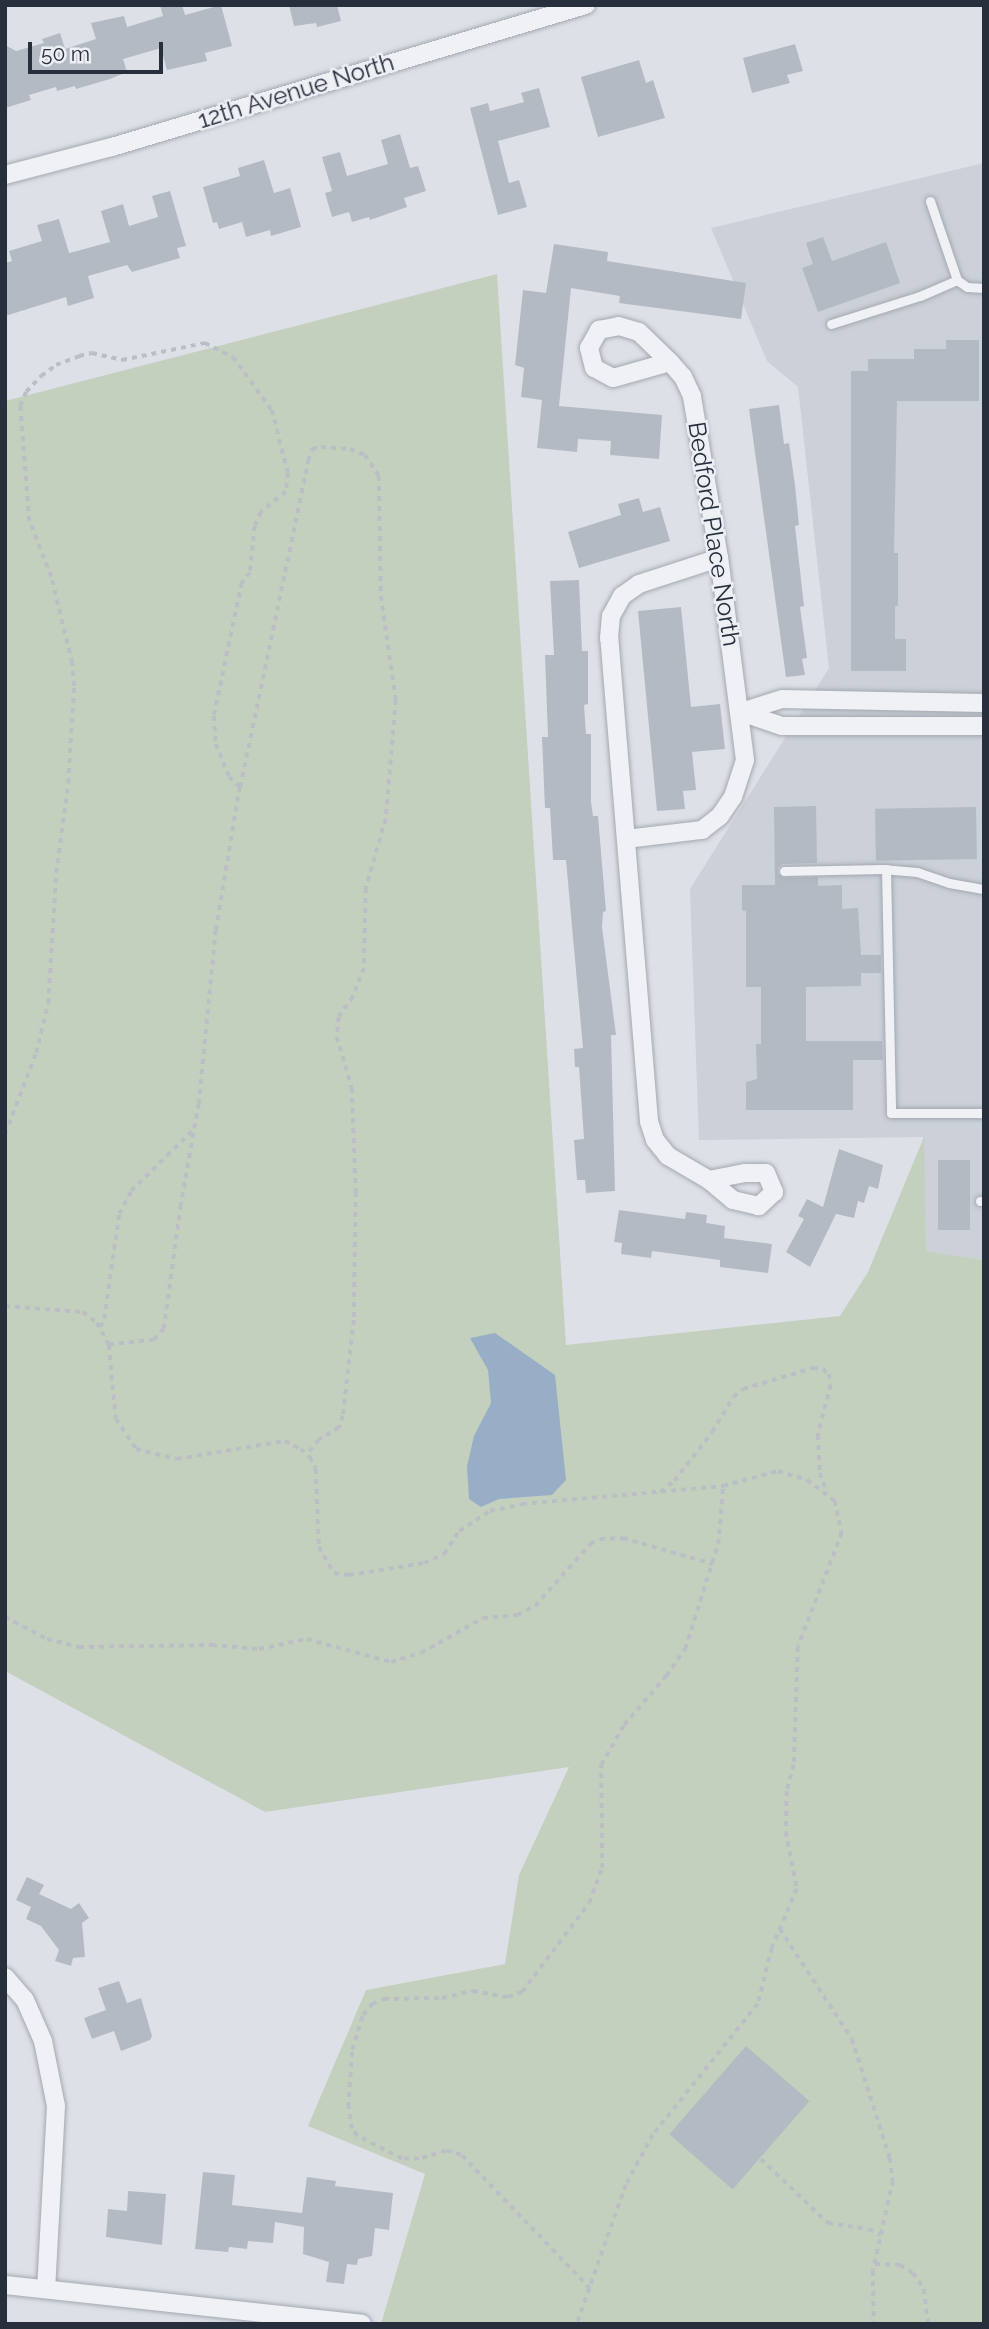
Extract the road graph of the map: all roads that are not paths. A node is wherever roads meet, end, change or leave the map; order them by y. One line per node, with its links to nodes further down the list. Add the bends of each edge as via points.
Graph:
1 (586, 5): 2 (street, 12th Avenue North)
2 (5, 175)
3 (930, 201): 4 (lane)
4 (957, 280): 5 (lane, via 967,287); 6 (lane)
5 (984, 288)
6 (831, 324)
7 (670, 362): 8 (street, Bedford Place North, via 684,377 692,396)
8 (719, 558): 10 (street, Bedford Place North); 12 (street, via 639,584 622,596 611,616)
9 (984, 702): 10 (street, via 782,699)
10 (741, 712): 11 (street, via 782,726); 12 (street, Bedford Place North, via 745,760 733,797 720,816 702,830)
11 (984, 726)
12 (626, 839): 17 (street, via 649,1121 655,1140 668,1156)
13 (886, 869): 14 (lane); 15 (lane, via 917,872); 16 (lane, via 891,1113)
14 (784, 871)
15 (984, 890)
16 (984, 1113)
17 (709, 1180)
18 (5, 1977): 20 (street, via 25,2000 43,2041 56,2106)
19 (5, 2285): 20 (street)
20 (46, 2288): 21 (street)
21 (362, 2324)

